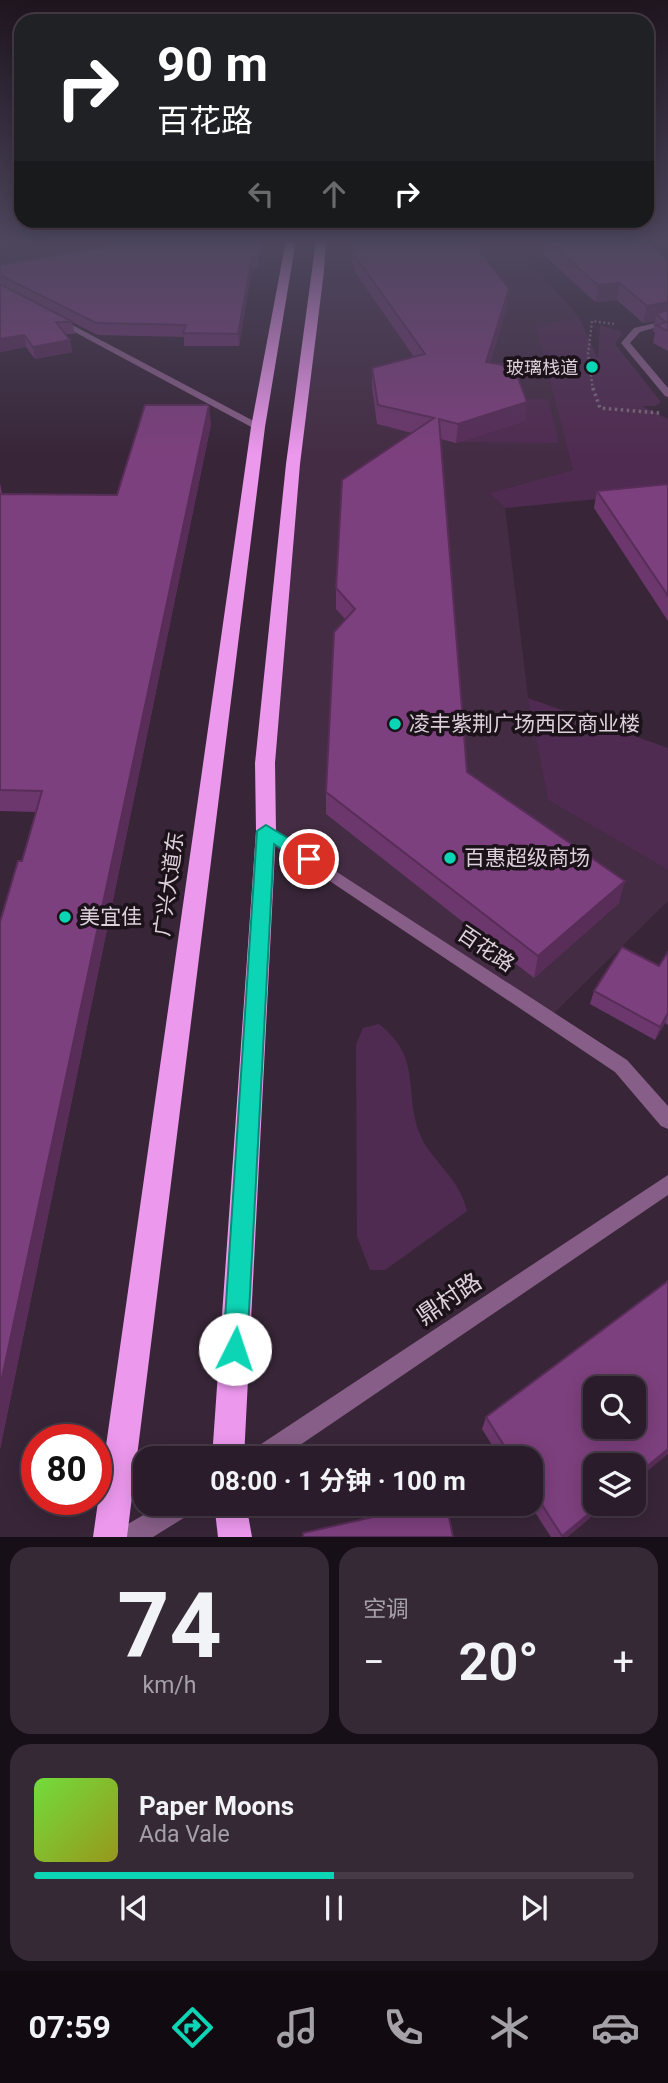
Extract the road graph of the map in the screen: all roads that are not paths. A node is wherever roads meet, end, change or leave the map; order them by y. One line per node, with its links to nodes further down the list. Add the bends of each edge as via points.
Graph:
1 (278, 312): 6 (highway, 广兴大道东)
2 (314, 312): 7 (highway, via 293,464 265,763)
3 (49, 315): 6 (street)
4 (668, 322): 5 (street, via 637,330 625,343)
5 (668, 394)
6 (258, 427): 14 (highway, 广兴大道东)
7 (266, 831): 8 (street, 百花路, via 621,1066); 10 (highway)
8 (668, 1120)
9 (668, 1184): 11 (street, 鼎村路)
10 (229, 1446)
11 (278, 1446)
12 (165, 1516): 15 (street)
13 (232, 1516): 16 (highway)
14 (110, 1537)
15 (130, 1537)
16 (235, 1537)

